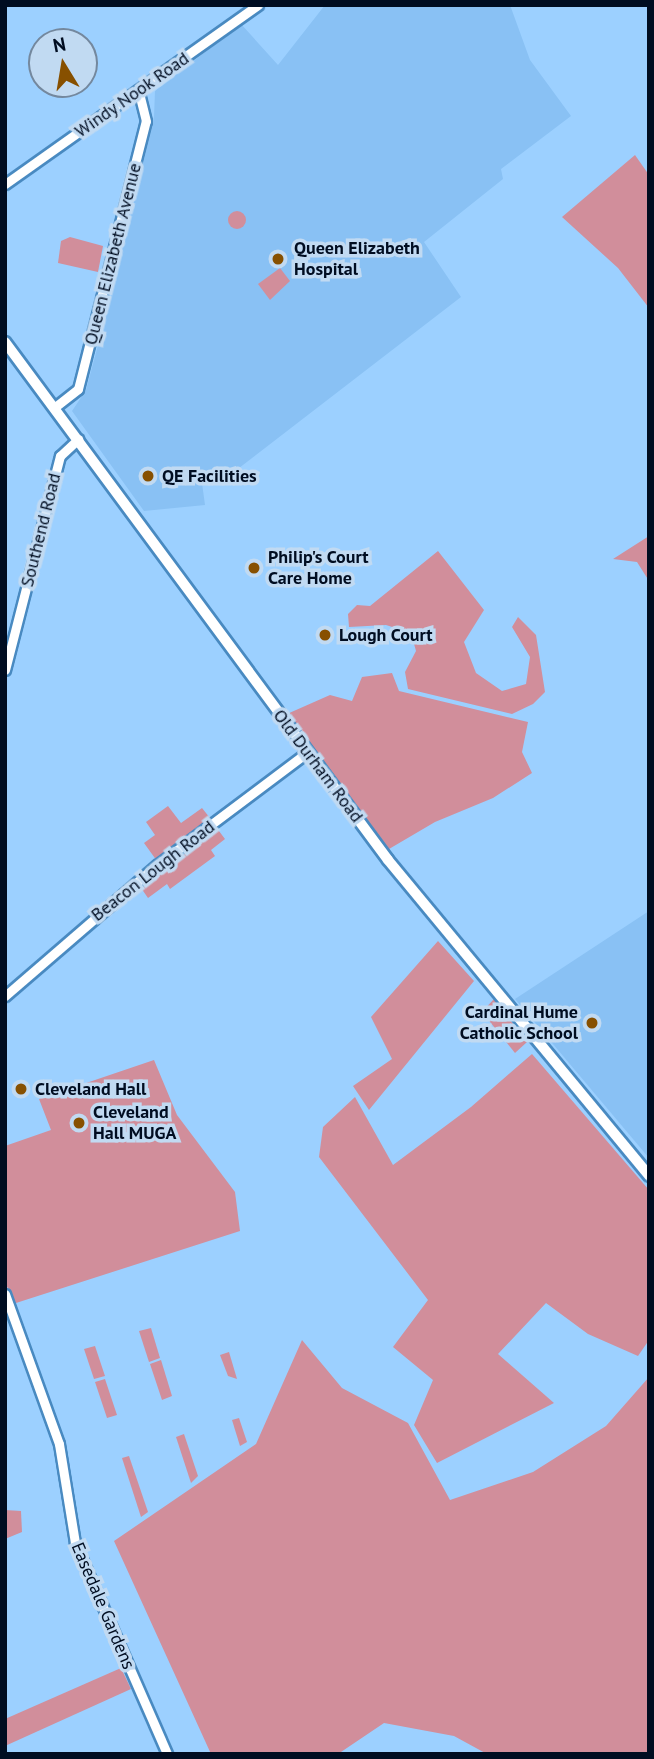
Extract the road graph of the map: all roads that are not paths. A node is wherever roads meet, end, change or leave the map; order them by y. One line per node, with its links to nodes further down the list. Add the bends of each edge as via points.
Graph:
1 (258, 5): 2 (street, Windy Nook Road)
2 (139, 92): 3 (street, Windy Nook Road); 5 (street, Queen Elizabeth Avenue, via 145,128 78,389)
3 (5, 184)
4 (5, 342): 5 (main road, Old Durham Road)
5 (55, 407): 6 (main road, Old Durham Road)
6 (78, 439): 7 (street, Southend Road, via 60,456); 8 (main road, Old Durham Road)
7 (5, 670)
8 (306, 753): 9 (street, Beacon Lough Road, via 100,912); 10 (main road, Old Durham Road, via 477,971)
9 (5, 996)
10 (649, 1176)
11 (5, 1294): 12 (street, Easedale Gardens, via 59,1444 75,1543)
12 (167, 1754)

